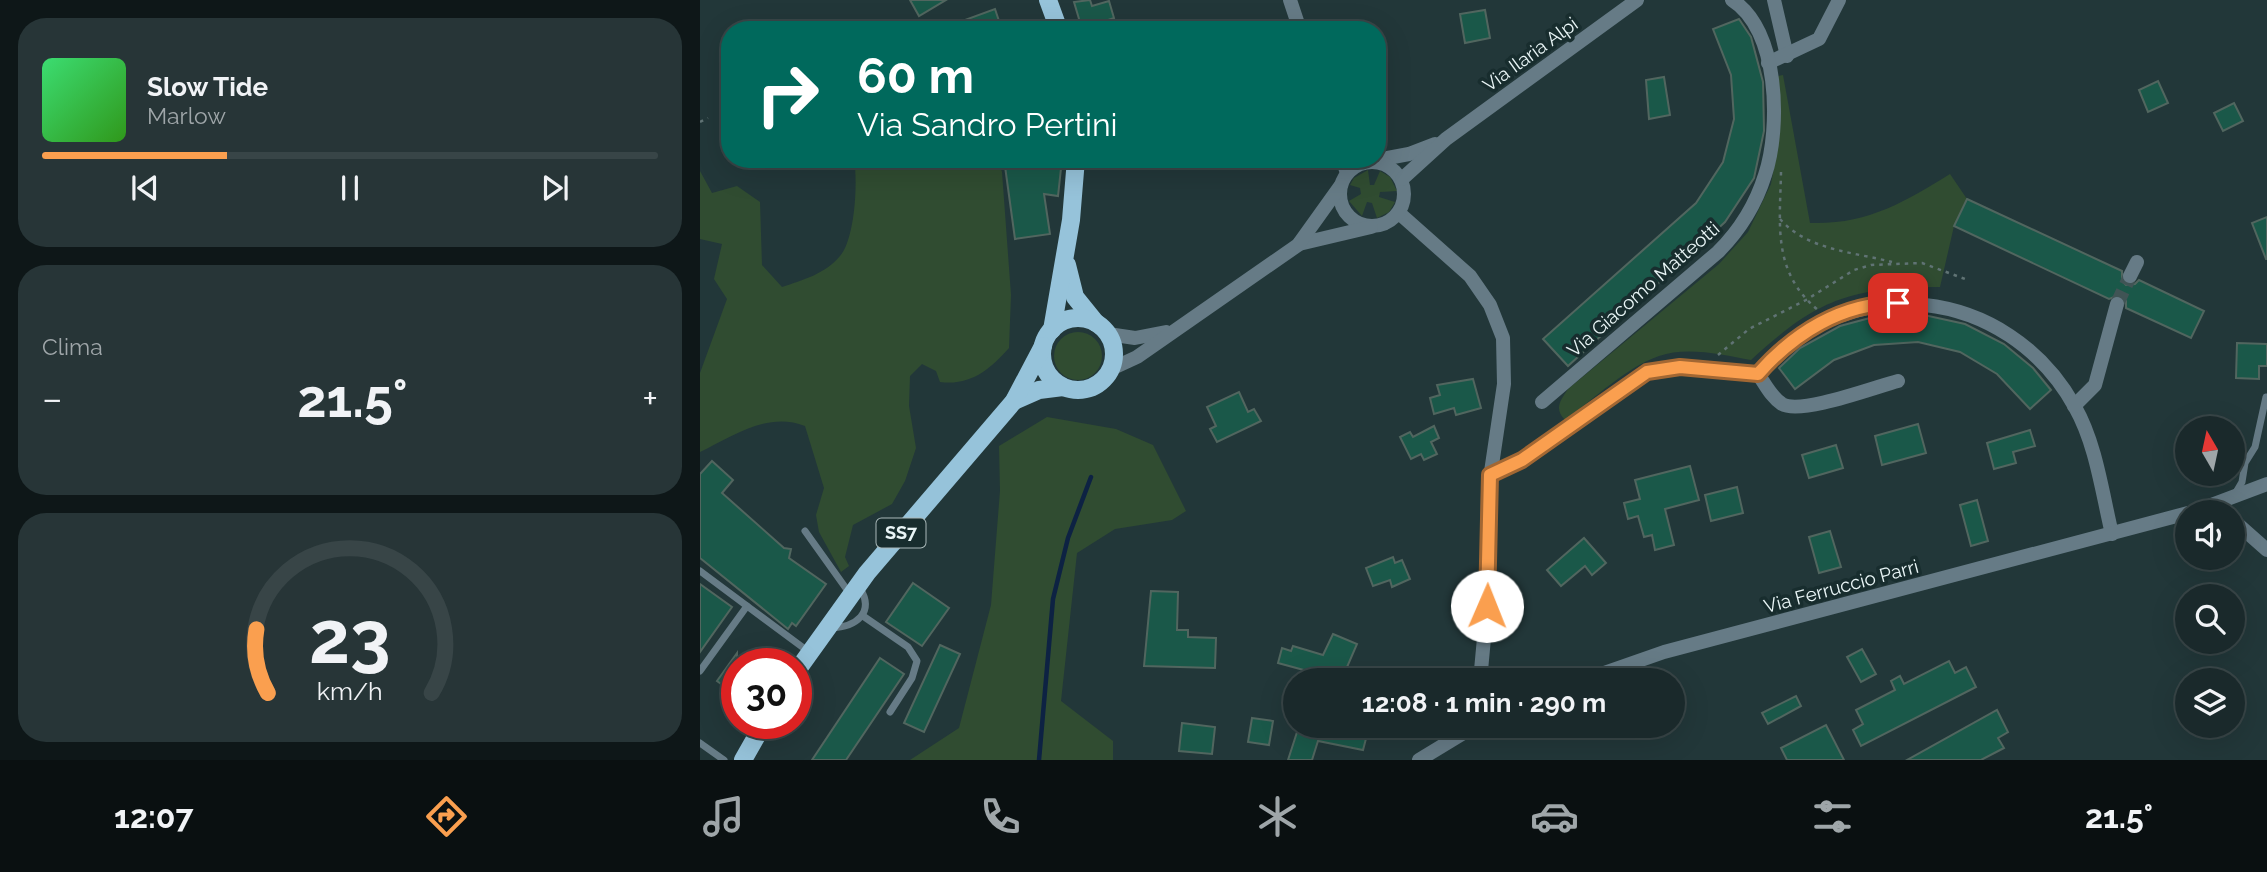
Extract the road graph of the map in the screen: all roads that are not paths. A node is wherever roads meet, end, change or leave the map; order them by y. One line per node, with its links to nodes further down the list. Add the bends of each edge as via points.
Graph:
1 (1048, 0): 7 (main road)
2 (1290, 0): 8 (street)
3 (1637, 0): 11 (street, Via Ilaria Alpi)
4 (1732, 0): 10 (street, Via Giacomo Matteotti, via 1755,22)
5 (1839, 0): 9 (street, via 1819,40)
6 (1776, 1): 9 (street)
7 (1056, 21)
8 (1297, 21)
9 (1787, 56): 10 (street)
10 (1768, 63): 33 (street, Via Giacomo Matteotti, via 1773,104 1771,149 1753,205 1723,247)
11 (1446, 139): 12 (street, Via Ilaria Alpi); 16 (street, Via Ilaria Alpi)
12 (1386, 159)
13 (1386, 165): 16 (street)
14 (1075, 168): 20 (main road)
15 (1343, 172): 18 (street, via 1340,194 1345,212 1359,223); 19 (street)
16 (1402, 179): 17 (street, via 1405,196)
17 (1399, 213): 18 (street); 35 (street, via 1470,276 1498,323 1504,345 1504,384)
18 (1378, 226): 19 (street)
19 (1298, 245): 24 (street)
20 (1066, 254): 25 (main road, via 1076,297); 26 (main road)
21 (2137, 262): 22 (street)
22 (2130, 276)
23 (2117, 303): 34 (street, via 2095,385)
24 (1174, 329): 25 (street, via 1136,338); 27 (street, via 1133,360)
25 (1103, 330): 26 (main road, via 1080,319 1069,320); 27 (main road, via 1113,345)
26 (1048, 338): 30 (main road, via 1046,370); 32 (main road)
27 (1111, 369): 30 (main road, via 1096,385 1074,390)
28 (1758, 374): 29 (street, via 1774,397 1792,407); 34 (street, via 1788,343 1829,318 1865,307 1903,303 1942,307 2003,332 2054,377); 35 (street, via 1672,367 1647,372 1522,460)
29 (1898, 381)
30 (1063, 387): 32 (main road, via 1039,390)
31 (2266, 397): 37 (lane, via 2253,450)
32 (1014, 401): 45 (main road, SS7)
33 (1542, 402)
34 (2074, 406): 42 (street, via 2088,439)
35 (1490, 475): 51 (street, via 1488,597)
36 (2267, 484): 37 (street, Via Ferruccio Parri)
37 (2235, 494): 38 (street, Via Ferruccio Parri)
38 (2229, 500)
39 (2175, 517): 42 (street, Via Ferruccio Parri)
40 (805, 531): 45 (lane)
41 (2245, 531): 43 (street)
42 (2112, 534): 52 (street, Via Ferruccio Parri)
43 (2267, 550)
44 (700, 571): 46 (lane)
45 (854, 590): 47 (lane, via 866,601); 48 (main road, SS7)
46 (747, 606): 49 (lane); 53 (lane)
47 (863, 616): 48 (lane, via 848,626); 54 (lane, via 916,657 914,674)
48 (827, 628): 50 (main road, SS7)
49 (803, 648)
50 (812, 650)
51 (1481, 668)
52 (1618, 668)
53 (700, 671)
54 (890, 712)
55 (1455, 738): 61 (street)
56 (755, 739): 60 (main road)
57 (700, 743): 58 (lane)
58 (714, 757): 59 (lane)
59 (724, 760)
60 (743, 760)
61 (1419, 760)

